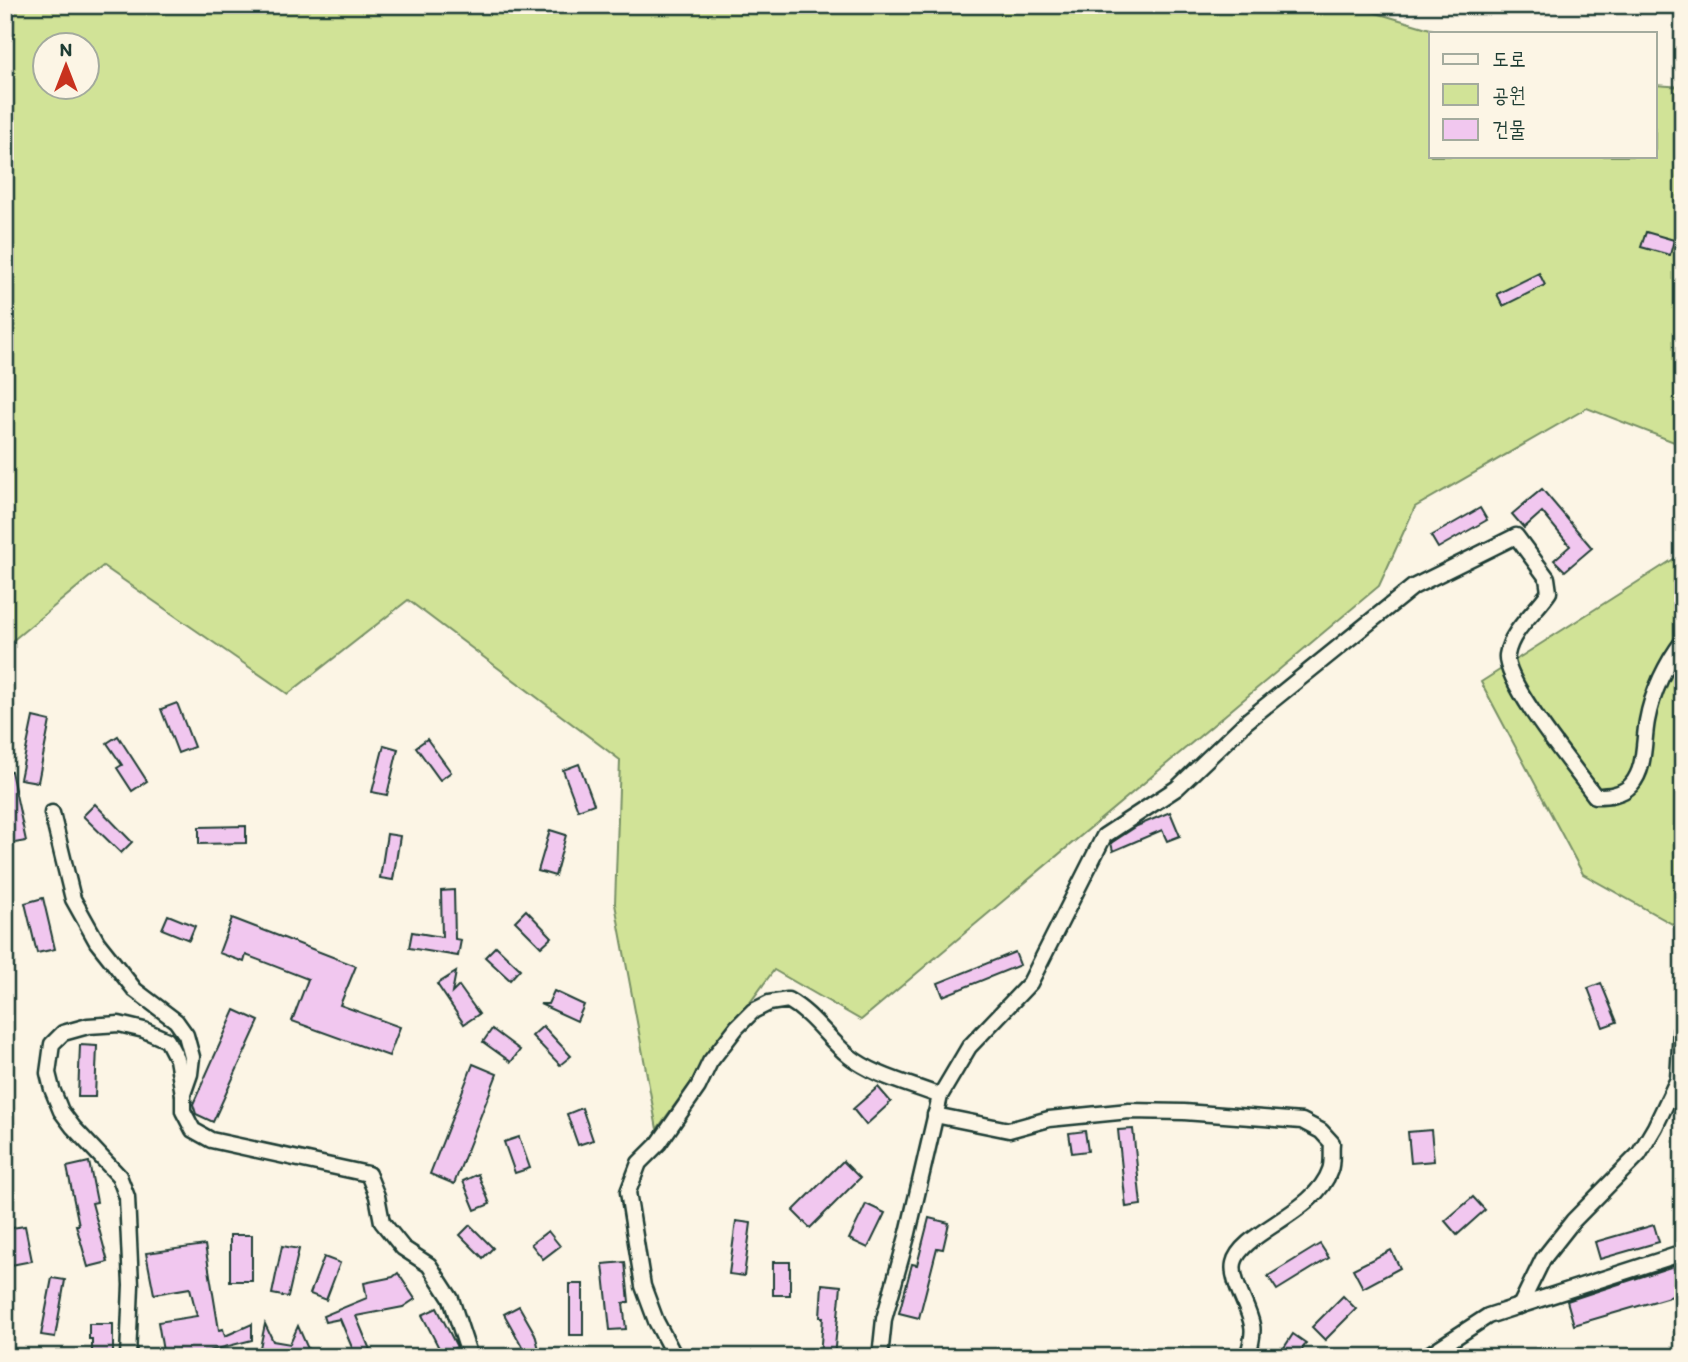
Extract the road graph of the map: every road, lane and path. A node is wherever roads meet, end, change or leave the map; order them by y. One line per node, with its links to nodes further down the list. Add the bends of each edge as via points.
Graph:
1 (1683, 641): 5 (street, via 1658,686 1638,773 1630,786 1612,796 1595,796 1511,674 1507,658 1512,640 1549,592 1547,578 1516,536 1413,587 1247,721 1177,788 1104,836 1030,983 969,1047)
2 (52, 813): 4 (street, via 73,899 97,942 135,990 176,1021 186,1035 192,1057)
3 (1681, 1028): 8 (street, via 1678,1079 1655,1127 1639,1154 1573,1221 1543,1259)
4 (183, 1094): 9 (street, via 177,1059 167,1040 144,1030 119,1024 88,1026 63,1033 52,1044 48,1073 61,1111 119,1176 127,1197); 10 (street, via 183,1111 192,1130 212,1140 368,1174 382,1222 403,1248 429,1265 451,1299)
5 (940, 1096): 6 (street); 11 (street, via 878,1073 850,1057 805,1010 789,1000 753,1011 710,1062 659,1143 639,1163 628,1192 643,1286)
6 (934, 1115): 12 (street, via 884,1319); 13 (street, via 1009,1130 1049,1119 1129,1111 1184,1112 1302,1121 1321,1131 1332,1143 1331,1169 1321,1188 1246,1245 1234,1261 1234,1275 1253,1327)
7 (1683, 1253): 8 (street)
8 (1520, 1306): 14 (street, via 1488,1316)
9 (128, 1357)
10 (470, 1357)
11 (675, 1357)
12 (880, 1357)
13 (1247, 1357)
14 (1425, 1357)

